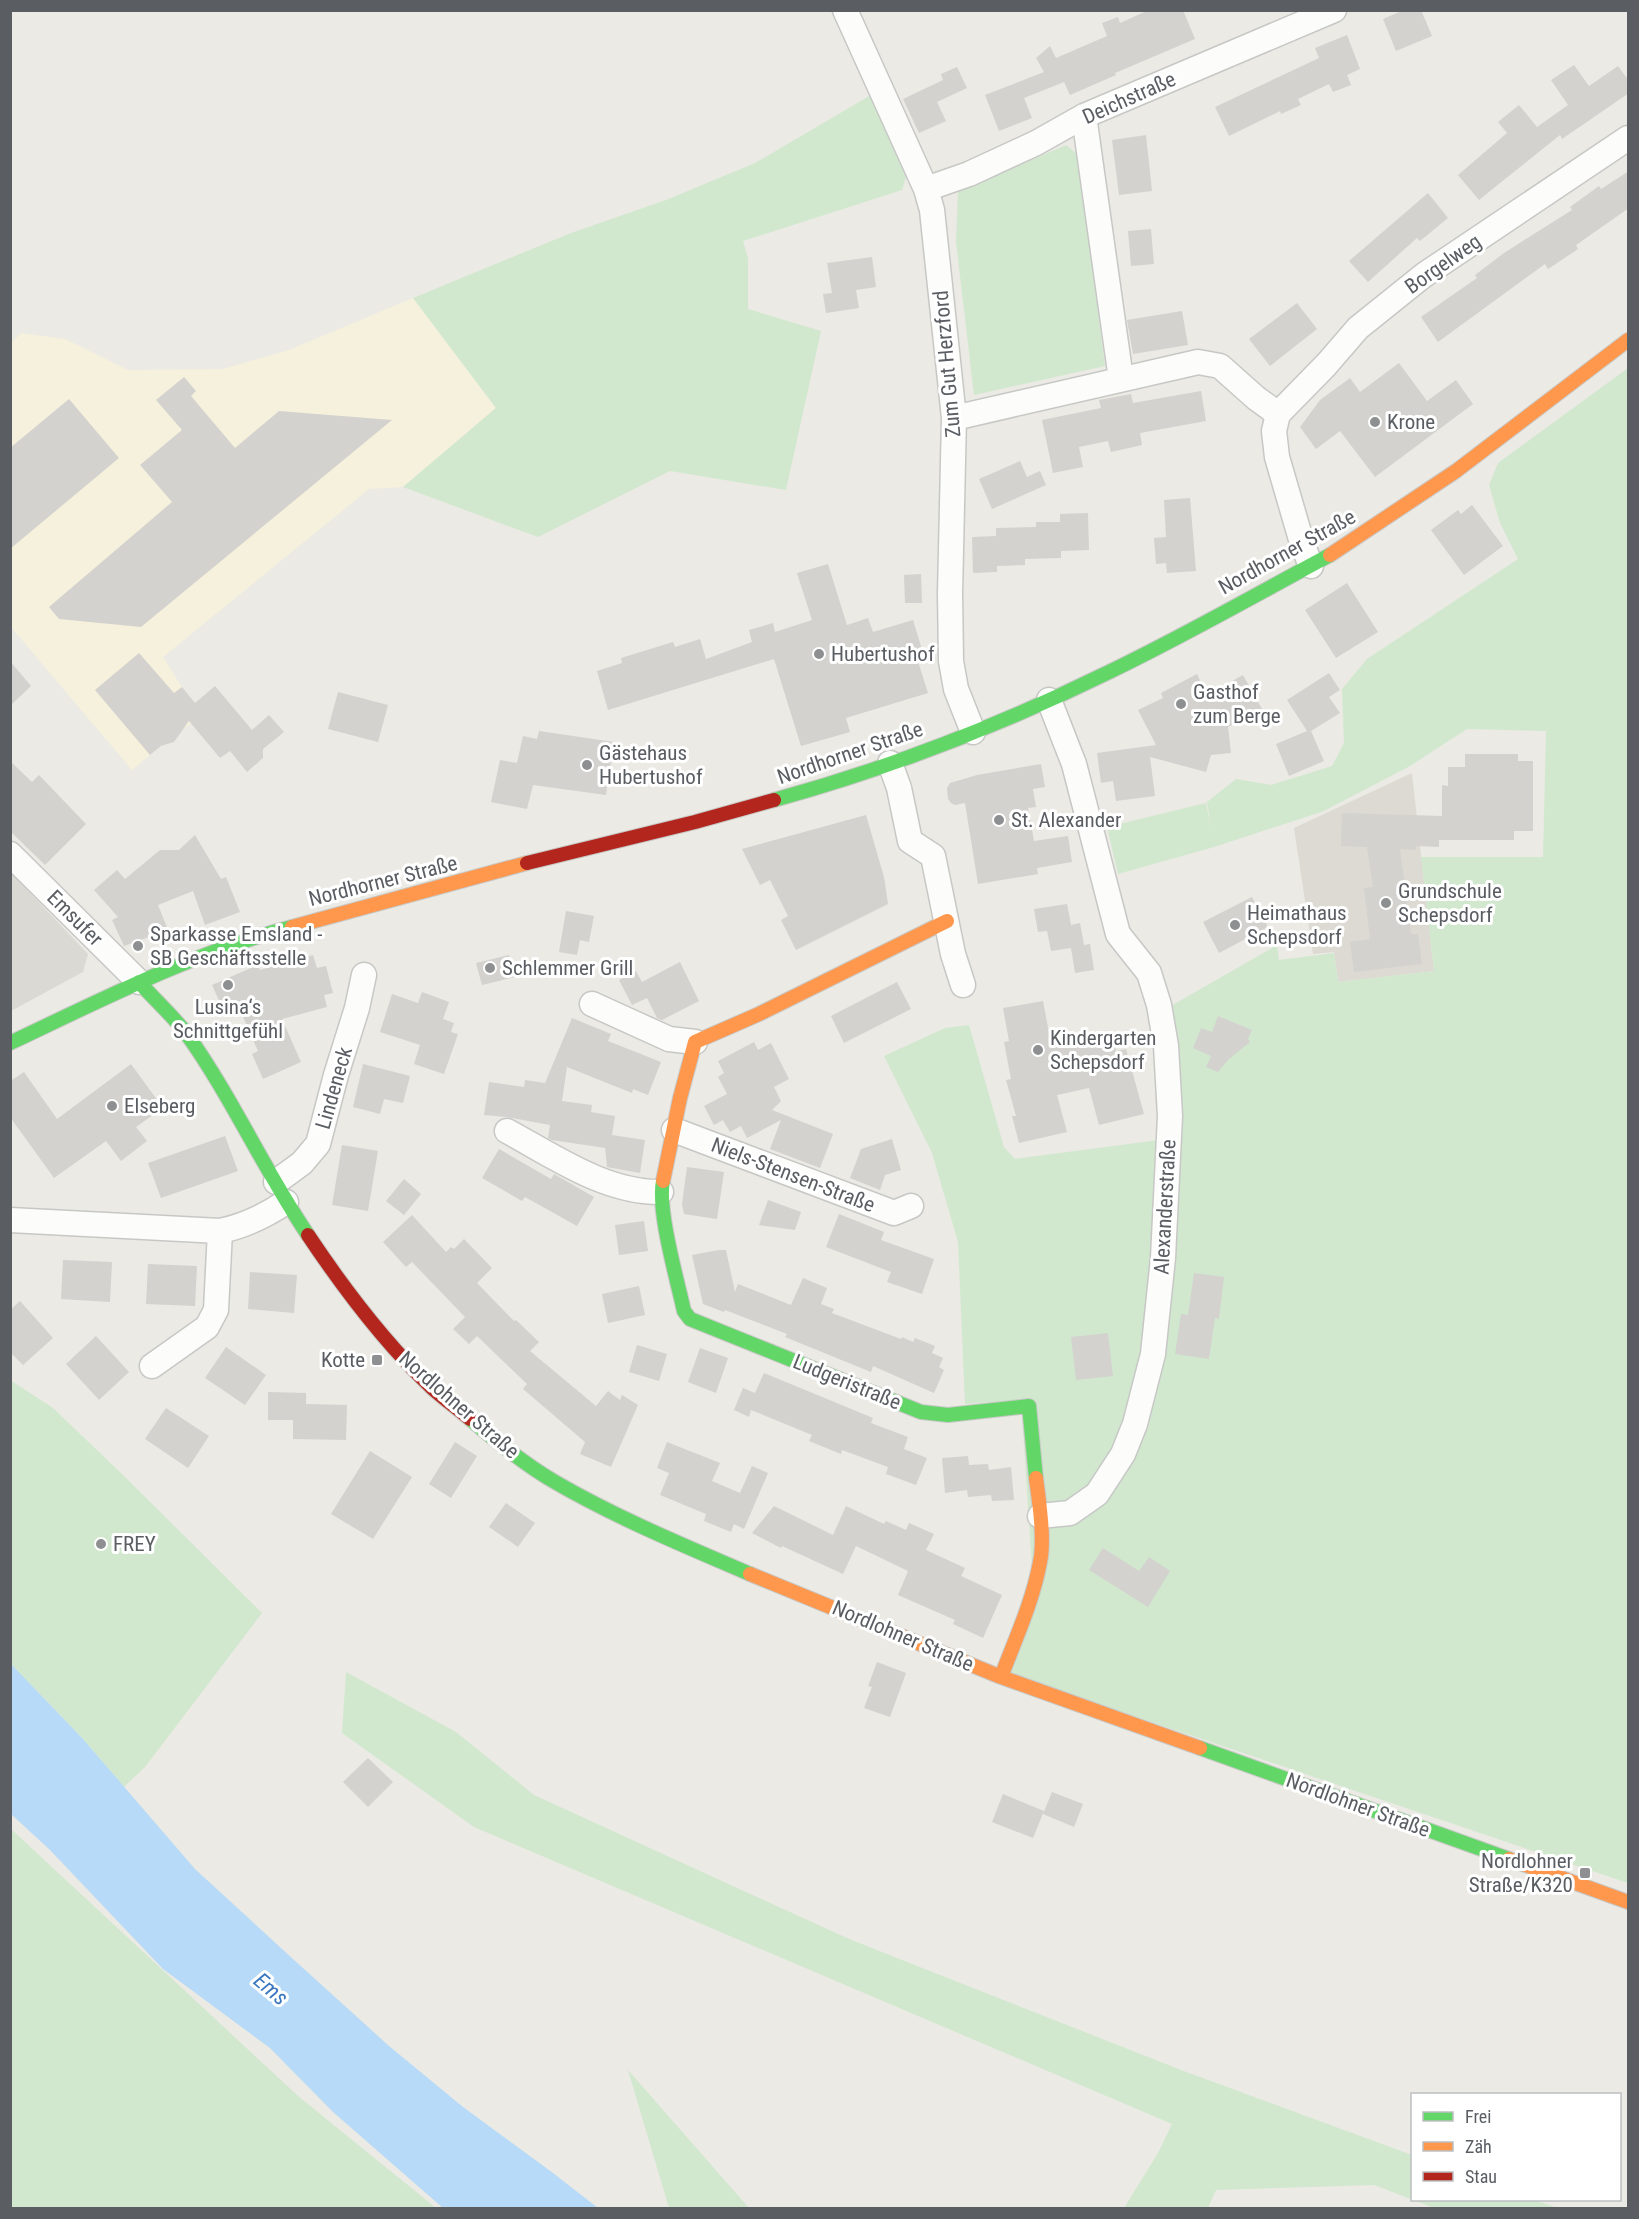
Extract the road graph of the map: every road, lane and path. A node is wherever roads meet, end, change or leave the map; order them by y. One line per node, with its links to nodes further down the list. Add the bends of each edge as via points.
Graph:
1 (845, 10): 5 (street, Zum Gut Herzford)
2 (1334, 10): 3 (street, Deichstraße)
3 (1084, 116): 5 (street, Deichstraße, via 969,174); 7 (street)
4 (1629, 138): 8 (street, Borgelweg, via 1424,275 1358,328)
5 (926, 189): 9 (street, Zum Gut Herzford, via 932,210)
6 (1629, 340): 10 (street, Nordhorner Straße, via 1456,471)
7 (1121, 379): 8 (street, via 1198,362 1220,366); 9 (street)
8 (1278, 414): 10 (street, via 1274,431 1277,457)
9 (954, 418): 12 (street, Zum Gut Herzford, via 951,661 956,689)
10 (1311, 566): 11 (street, Nordhorner Straße)
11 (1049, 700): 12 (street, Nordhorner Straße); 30 (street, Alexanderstraße, via 1074,764 1118,934 1149,973 1159,1005 1170,1116 1163,1258 1153,1354 1135,1424 1123,1454 1097,1494 1070,1514)
12 (973, 732): 13 (street, Nordhorner Straße)
13 (890, 763): 15 (street, via 910,841 933,856); 17 (street, Nordhorner Straße, via 695,822 283,929)
14 (10, 854): 17 (street, Emsufer)
15 (947, 921): 18 (street); 20 (street)
16 (364, 975): 24 (street, Lindeneck, via 318,1144)
17 (139, 982): 21 (street, Nordhorner Straße); 24 (street, Nordlohner Straße, via 185,1032)
18 (963, 985)
19 (592, 1004): 20 (street, via 669,1039)
20 (695, 1042): 22 (street, Ludgeristraße)
21 (10, 1043)
22 (674, 1130): 25 (street, Ludgeristraße); 26 (street, Niels-Stensen-Straße, via 894,1214)
23 (507, 1131): 25 (street, via 585,1174 641,1192)
24 (281, 1192): 28 (street, via 262,1217); 31 (street, Nordlohner Straße, via 345,1289 393,1348 432,1388 515,1456 621,1516)
25 (662, 1192): 30 (street, Ludgeristraße, via 684,1311 690,1319 921,1412 948,1415 1029,1406)
26 (911, 1206)
27 (10, 1220): 28 (street)
28 (220, 1231): 29 (street, via 216,1310 207,1327)
29 (152, 1366)
30 (1040, 1516): 31 (street, via 1041,1560)
31 (1001, 1677): 32 (street, Nordlohner Straße)
32 (1629, 1902)

